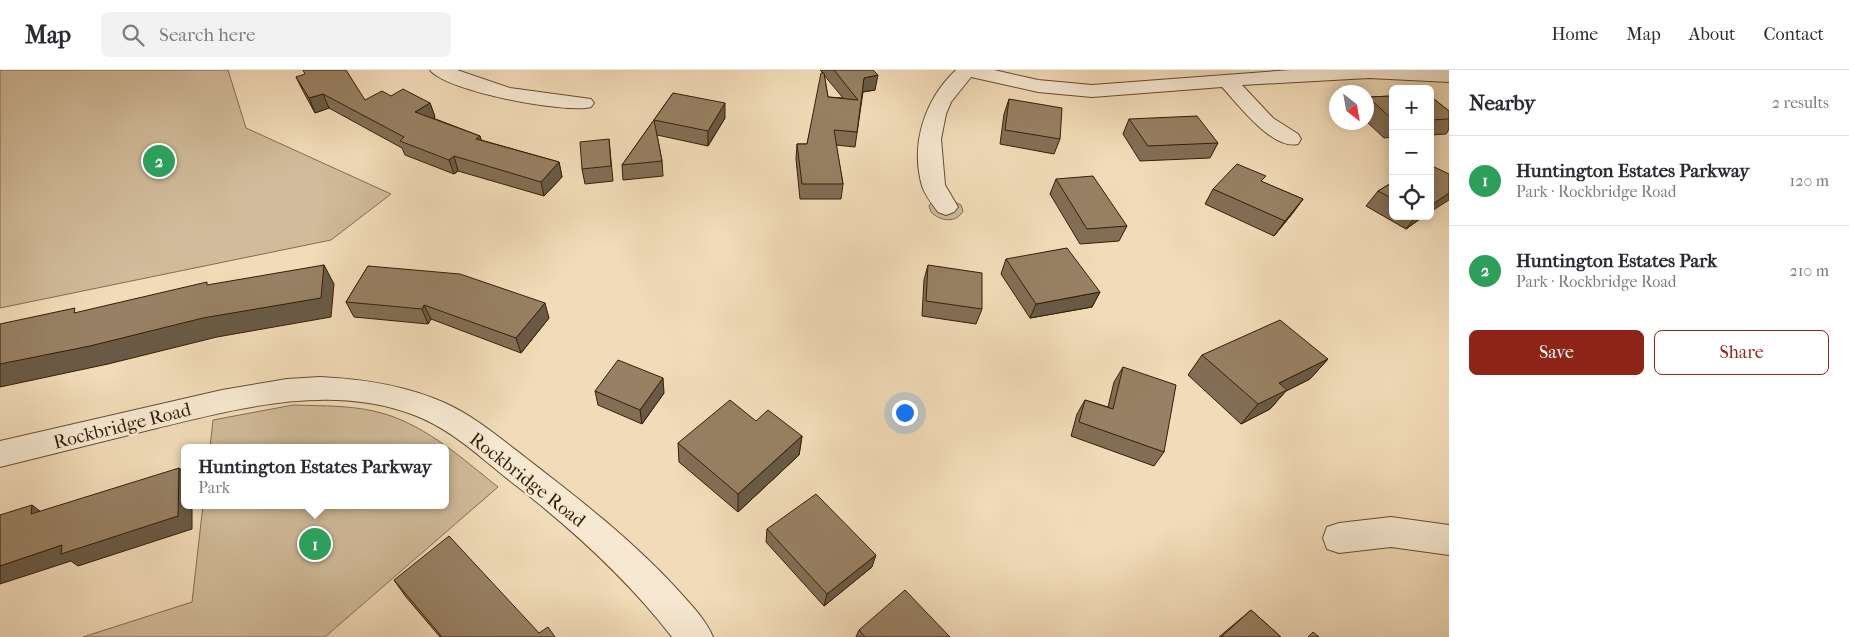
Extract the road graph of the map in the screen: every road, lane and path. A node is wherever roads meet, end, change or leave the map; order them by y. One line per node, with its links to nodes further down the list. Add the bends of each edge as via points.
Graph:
1 (440, 70): 5 (street, via 507,93 552,102)
2 (968, 70): 4 (street, via 1038,86 1092,91); 7 (street, via 946,93 930,128 928,152 934,186)
3 (1449, 76): 4 (street, via 1328,73)
4 (1228, 82): 6 (street, via 1266,122)
5 (584, 103)
6 (1290, 139)
7 (946, 207)
8 (0, 454): 11 (street, Rockbridge Road, via 280,390 328,387 372,392 421,406 444,417 550,493 636,569)
9 (1339, 538): 10 (street, via 1391,532)
10 (1449, 540)
11 (694, 637)

